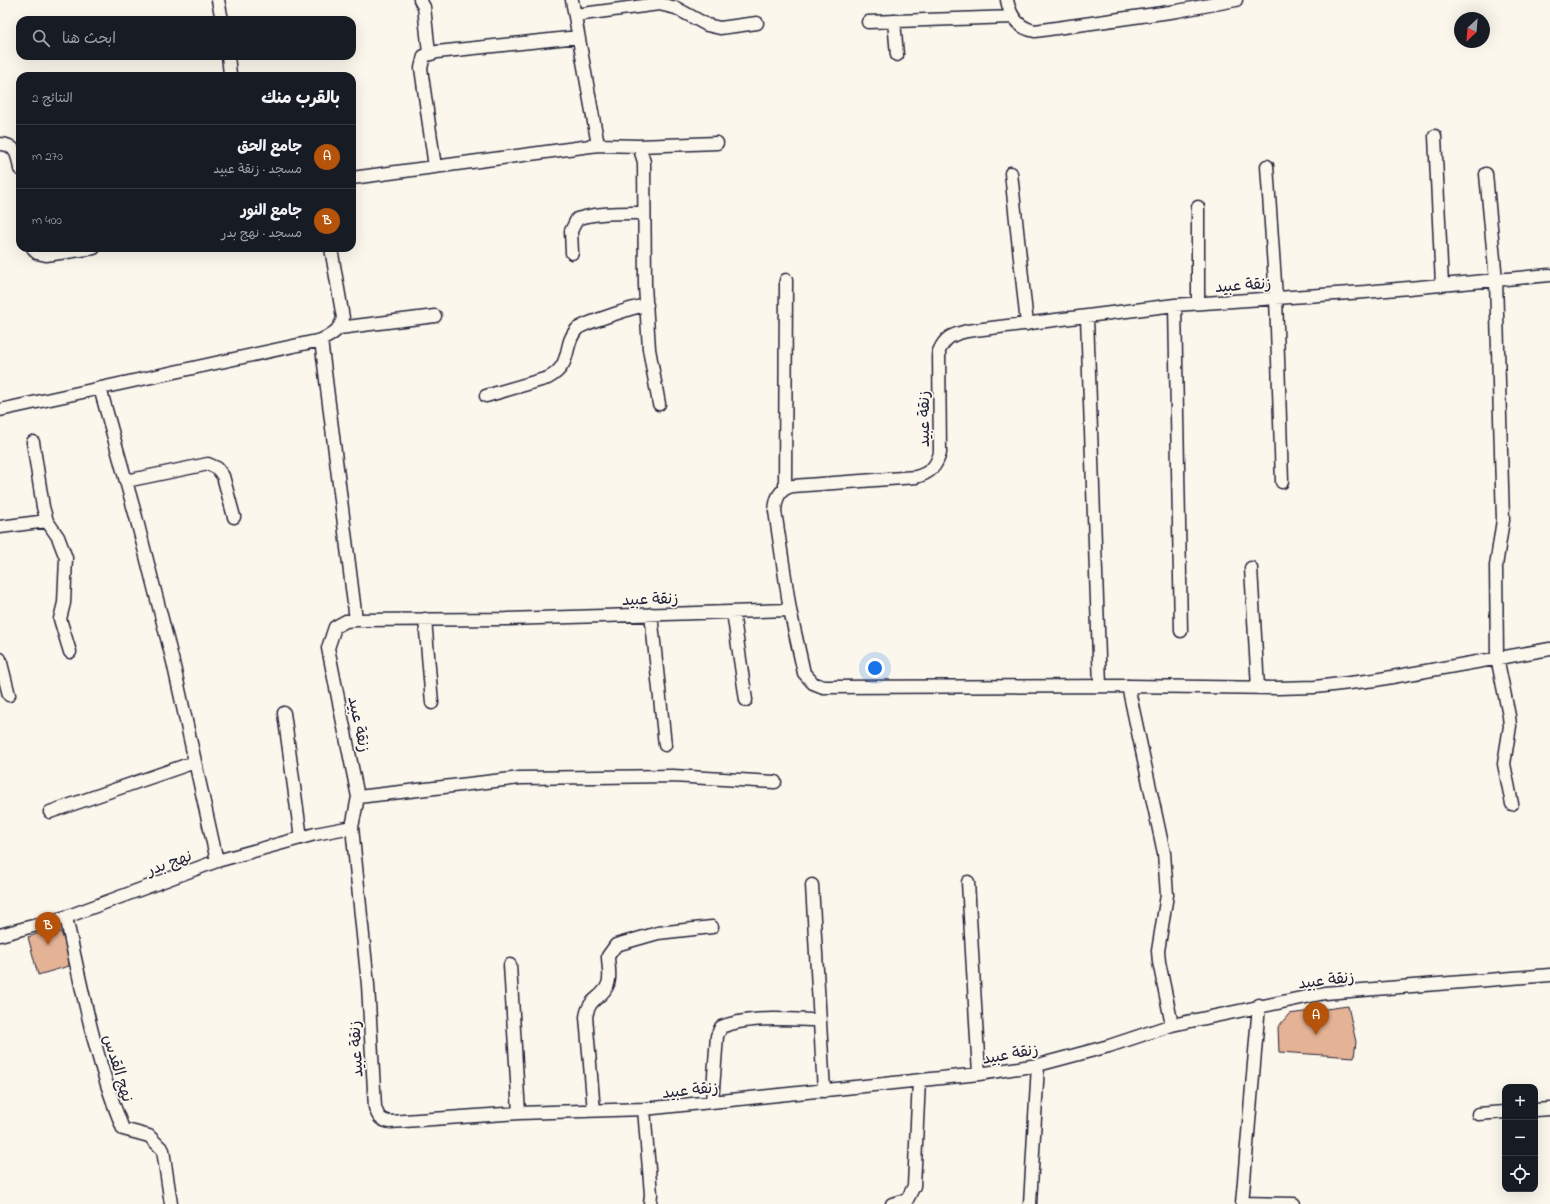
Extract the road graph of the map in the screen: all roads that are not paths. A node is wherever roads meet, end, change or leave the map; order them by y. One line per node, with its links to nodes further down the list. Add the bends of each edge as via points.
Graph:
1 (218, 0): 7 (street)
2 (420, 0): 13 (street, via 424,7)
3 (572, 0): 6 (street)
4 (1007, 0): 8 (street)
5 (1236, 0): 8 (street, via 1042,31 1024,28)
6 (575, 15): 11 (street, via 659,4 676,8 707,25 720,28); 12 (street)
7 (221, 16)
8 (1012, 18): 9 (street)
9 (894, 21): 10 (street); 14 (street)
10 (868, 22)
11 (757, 23)
12 (578, 37): 13 (street); 20 (street)
13 (429, 53): 24 (street, via 424,56 421,68)
14 (897, 55)
15 (228, 60): 16 (street)
16 (230, 72)
17 (1435, 136): 37 (street)
18 (717, 143): 21 (street)
19 (0, 144): 22 (street, via 14,148)
20 (598, 145): 21 (street); 24 (street)
21 (639, 146): 29 (street, via 644,162)
22 (16, 155)
23 (1267, 166): 38 (street)
24 (435, 167): 27 (street)
25 (1011, 173): 44 (street)
26 (1486, 174): 36 (street)
27 (356, 177)
28 (1198, 207): 39 (street)
29 (644, 213): 33 (street, via 613,213 577,219 571,231); 40 (street)
30 (36, 252): 31 (street, via 46,255)
31 (67, 252)
32 (332, 252): 45 (street, via 343,318)
33 (572, 253)
34 (1550, 275): 36 (street, زنقة عبيد)
35 (786, 280): 54 (street)
36 (1496, 280): 37 (street, زنقة عبيد); 67 (street, via 1503,520 1496,566)
37 (1442, 284): 38 (street, زنقة عبيد)
38 (1276, 297): 39 (street, زنقة عبيد); 53 (street)
39 (1198, 303): 41 (street, زنقة عبيد)
40 (647, 305): 48 (street, via 639,305 583,325 576,330 563,366 557,374); 49 (street, via 649,349)
41 (1175, 305): 43 (street, زنقة عبيد); 64 (street)
42 (435, 316): 45 (street)
43 (1087, 318): 44 (street, زنقة عبيد); 69 (street)
44 (1026, 324): 54 (street, زنقة عبيد, via 967,331 943,341 938,361 940,453 937,464 927,474)
45 (339, 328): 46 (street)
46 (321, 340): 47 (street); 63 (street)
47 (100, 388): 50 (street); 52 (street)
48 (486, 396)
49 (659, 404)
50 (0, 410)
51 (33, 442): 56 (street, via 42,507)
52 (126, 481): 55 (street, via 208,464 217,468 223,476); 77 (street, via 173,662)
53 (1282, 482)
54 (785, 488): 59 (street, via 777,496 775,511)
55 (234, 517)
56 (47, 521): 57 (street); 66 (street, via 58,537 66,558 64,603 60,619)
57 (0, 527)
58 (1251, 568): 71 (street)
59 (790, 610): 60 (street, زنقة عبيد); 69 (street, via 804,673 813,683 823,687)
60 (732, 612): 61 (street, زنقة عبيد); 73 (street)
61 (650, 614): 62 (street, زنقة عبيد); 76 (street)
62 (425, 619): 63 (street, زنقة عبيد); 74 (street)
63 (356, 620): 79 (street, زنقة عبيد, via 336,628 328,648)
64 (1182, 631)
65 (1550, 649): 67 (street)
66 (70, 652)
67 (1498, 657): 71 (street, via 1350,683); 80 (street, via 1510,726 1504,764)
68 (0, 659): 72 (street)
69 (1100, 686): 70 (street)
70 (1128, 686): 71 (street); 94 (street, via 1164,852 1167,895 1158,951)
71 (1258, 688)
72 (9, 695)
73 (746, 700)
74 (432, 703)
75 (284, 713): 83 (street)
76 (665, 745)
77 (194, 762): 81 (street); 84 (street)
78 (775, 782): 79 (street, via 673,776 520,778)
79 (358, 797): 82 (street, زنقة عبيد)
80 (1512, 804)
81 (50, 812)
82 (352, 828): 83 (street, نهج بدر); 105 (street, زنقة عبيد, via 368,985 375,1107 378,1116 383,1121 390,1122)
83 (301, 838): 84 (street, نهج بدر)
84 (217, 861): 87 (street, نهج بدر)
85 (968, 882): 96 (street)
86 (812, 885): 93 (street)
87 (66, 917): 89 (street, نهج بدر); 107 (street, نهج القدس, via 94,1047 108,1091 123,1129 149,1136 163,1150)
88 (712, 927): 103 (street, via 658,933 616,945 608,956 609,983 605,991 590,1004 586,1018)
89 (1, 931)
90 (510, 964): 105 (street)
91 (1550, 974): 92 (street, زنقة عبيد, via 1325,993)
92 (1259, 1006): 94 (street, زنقة عبيد); 111 (street)
93 (820, 1020): 98 (street); 99 (street, via 750,1020 721,1027 717,1036)
94 (1172, 1025): 95 (street, زنقة عبيد, via 1109,1046)
95 (1038, 1065): 96 (street, زنقة عبيد); 110 (street)
96 (979, 1074): 97 (street, زنقة عبيد)
97 (919, 1081): 98 (street, زنقة عبيد); 109 (street, via 914,1186 907,1200)
98 (824, 1091): 99 (street, زنقة عبيد)
99 (712, 1102): 100 (street, زنقة عبيد)
100 (644, 1109): 103 (street, زنقة عبيد); 108 (street)
101 (1550, 1109): 102 (street)
102 (1538, 1110)
103 (594, 1111): 105 (street, زنقة عبيد)
104 (1502, 1112): 106 (street)
105 (520, 1113)
106 (1478, 1114)
107 (171, 1204)
108 (650, 1204)
109 (892, 1204)
110 (1030, 1204)
111 (1242, 1204): 112 (street)
112 (1294, 1204)

